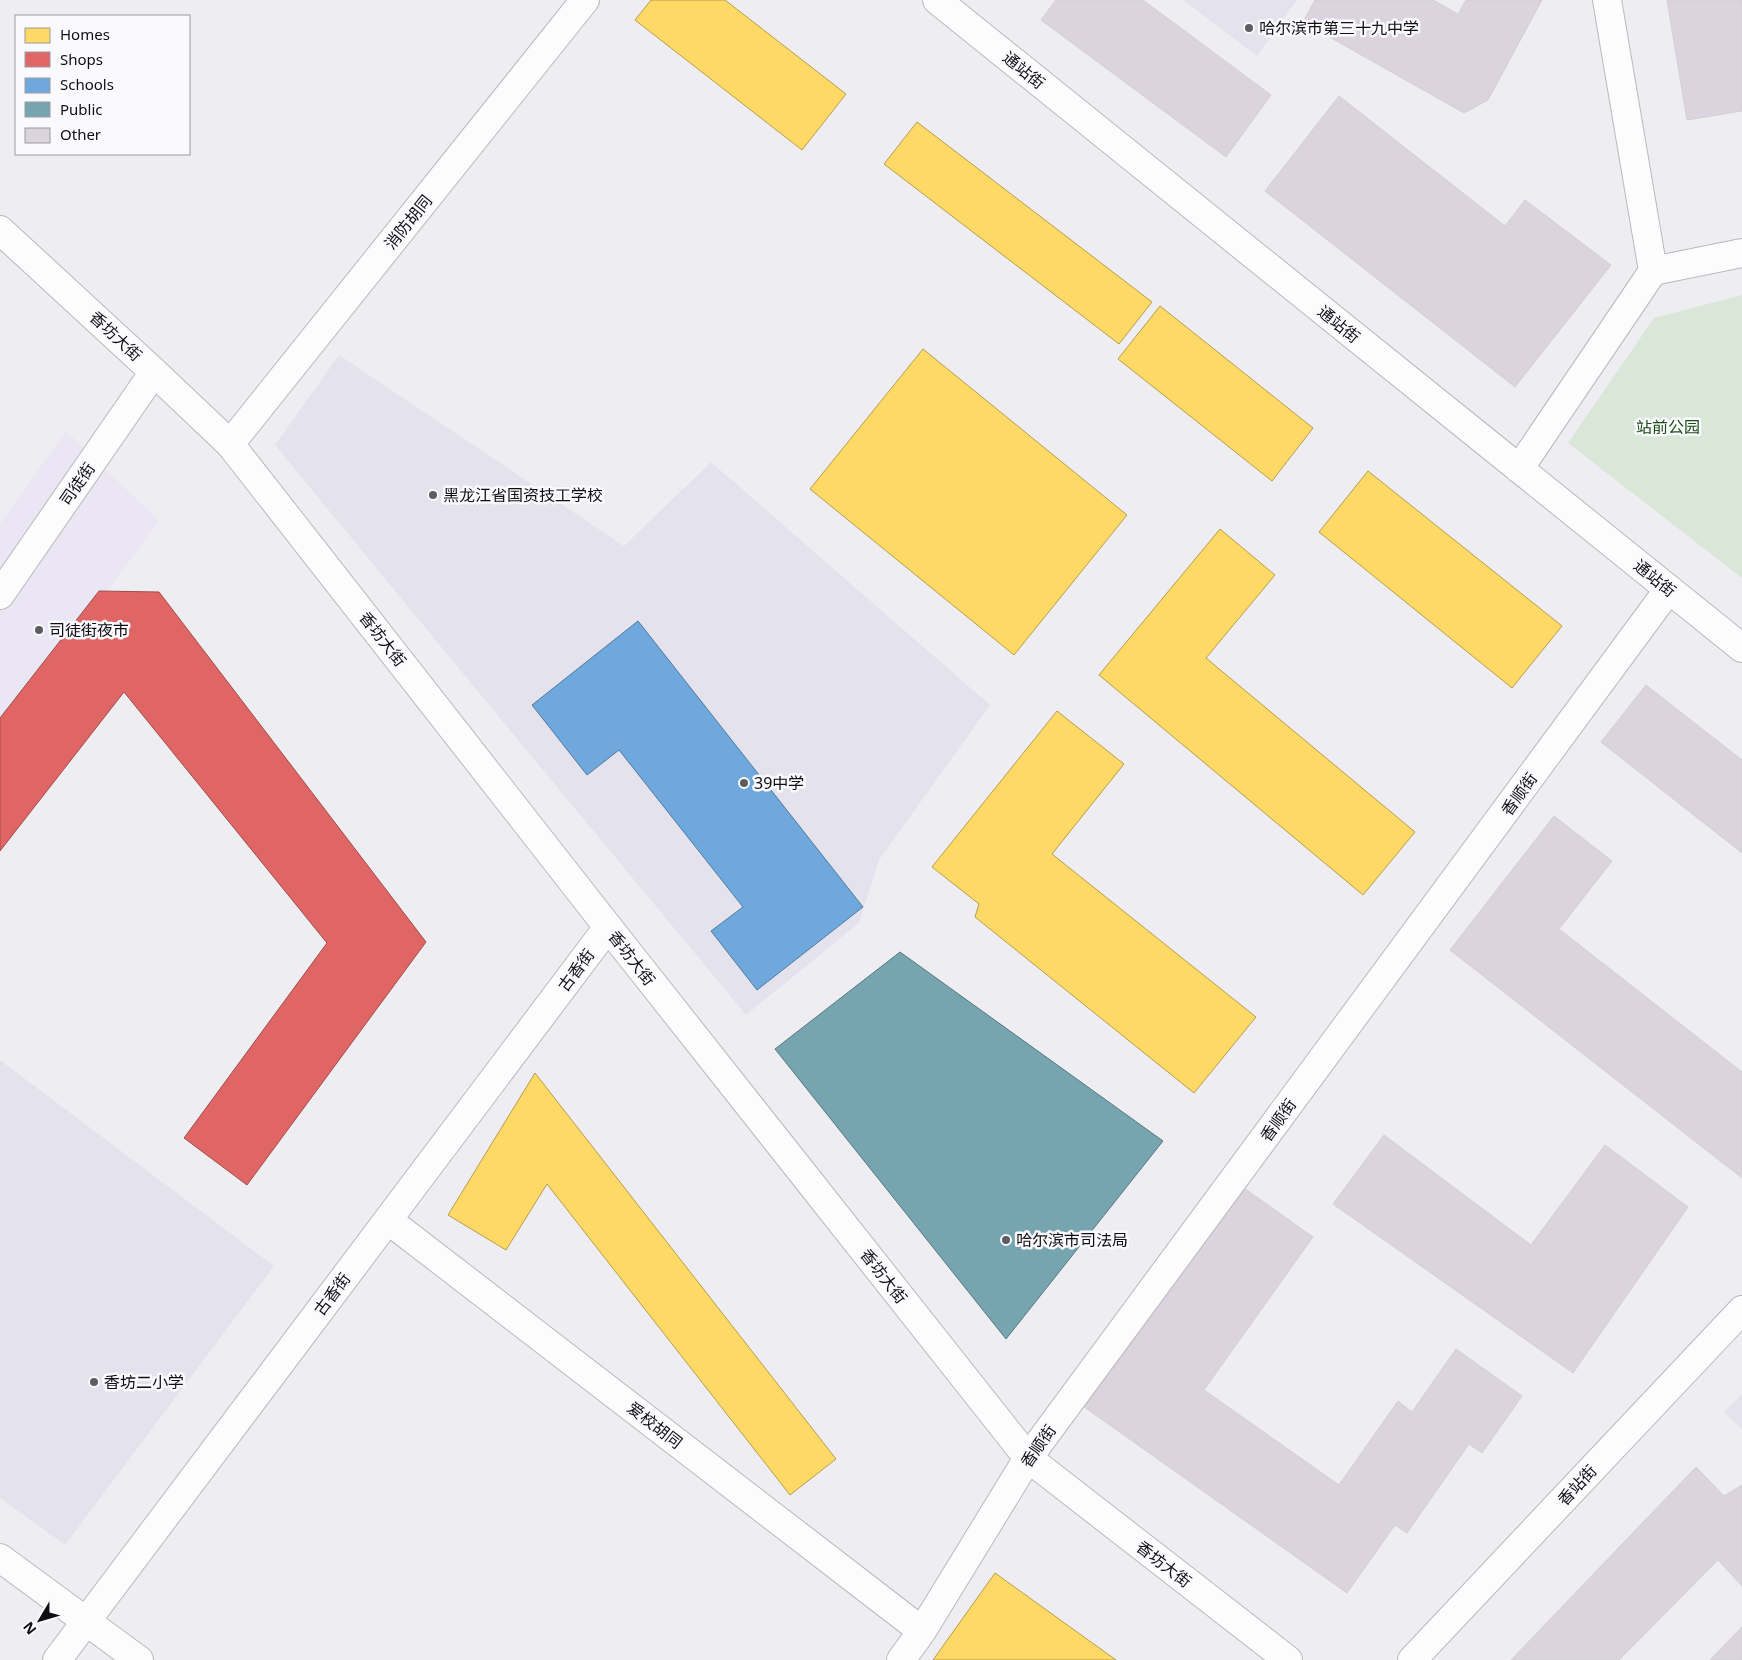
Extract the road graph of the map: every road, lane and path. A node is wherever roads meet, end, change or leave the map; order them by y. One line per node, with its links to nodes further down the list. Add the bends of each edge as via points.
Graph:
1 (585, 0): 8 (street, 消防胡同)
2 (936, 0): 9 (street, 通站街)
3 (1607, 0): 6 (street)
4 (0, 230): 7 (street, 香坊大街)
5 (1742, 253): 6 (street)
6 (1652, 271): 9 (street)
7 (154, 372): 8 (street, 香坊大街); 11 (street, 司徒街)
8 (230, 444): 13 (street, 香坊大街)
9 (1519, 469): 10 (street, 通站街)
10 (1669, 589): 12 (street, 通站街); 16 (street, 香顺街)
11 (0, 595)
12 (1742, 648)
13 (608, 927): 14 (street, 古香街); 16 (street, 香坊大街)
14 (388, 1220): 18 (street, 古香街); 19 (street, 爱校胡同)
15 (1742, 1310): 24 (street, 香站街)
16 (1028, 1458): 19 (street, 香顺街); 23 (street, 香坊大街)
17 (0, 1558): 18 (street)
18 (86, 1621): 20 (street, 古香街); 21 (street)
19 (922, 1631): 22 (street, 香顺街)
20 (57, 1660)
21 (139, 1660)
22 (901, 1660)
23 (1288, 1660)
24 (1412, 1660)

